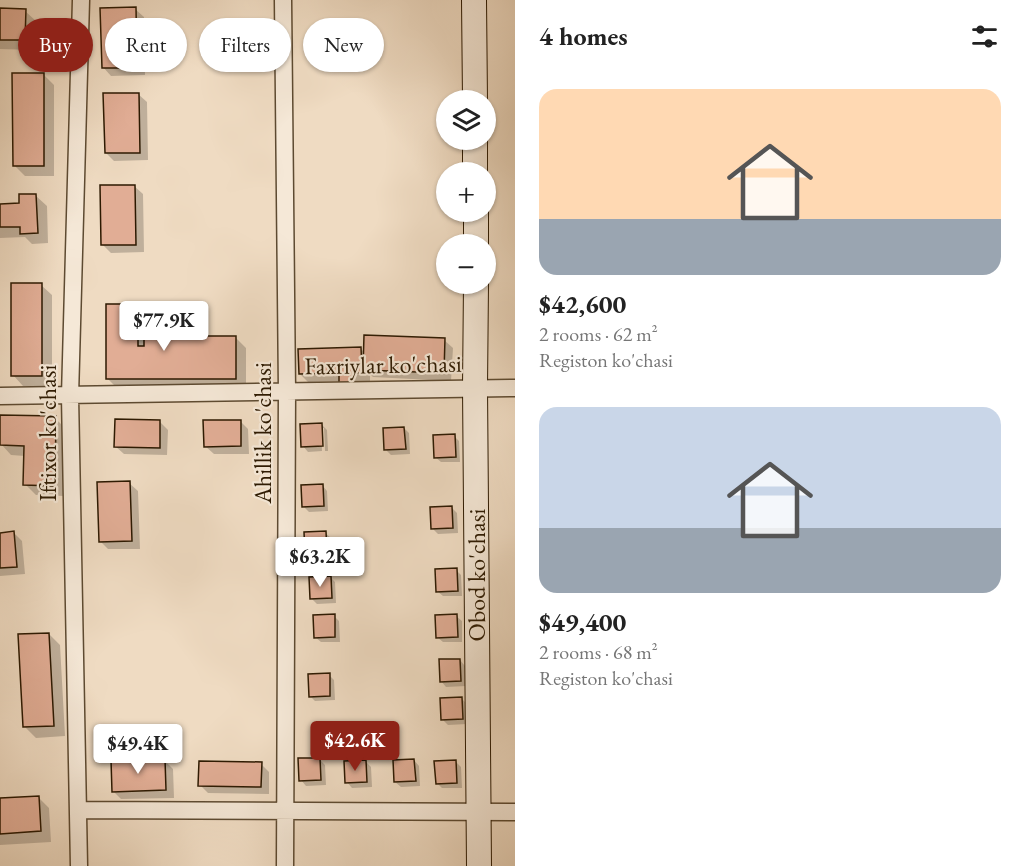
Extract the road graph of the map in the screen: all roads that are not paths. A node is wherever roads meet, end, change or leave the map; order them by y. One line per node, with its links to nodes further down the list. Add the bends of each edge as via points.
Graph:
1 (81, 0): 10 (street, Iftixor ko'chasi)
2 (283, 0): 8 (street, Ahillik ko'chasi)
3 (474, 0): 4 (street)
4 (475, 90)
5 (476, 294): 6 (street, Obod ko'chasi)
6 (475, 387): 7 (street, Faxriylar ko'chasi); 8 (street, Faxriylar ko'chasi); 13 (street, Obod ko'chasi)
7 (515, 388)
8 (287, 391): 10 (street, Faxriylar ko'chasi); 12 (street, Ahillik ko'chasi)
9 (0, 396): 10 (street, Faxriylar ko'chasi)
10 (70, 396): 11 (street, Iftixor ko'chasi)
11 (78, 810): 12 (street); 15 (street, Iftixor ko'chasi)
12 (285, 811): 13 (street); 16 (street, Ahillik ko'chasi)
13 (478, 812): 14 (street); 17 (street, Obod ko'chasi)
14 (515, 812)
15 (79, 866)
16 (285, 866)
17 (479, 866)

